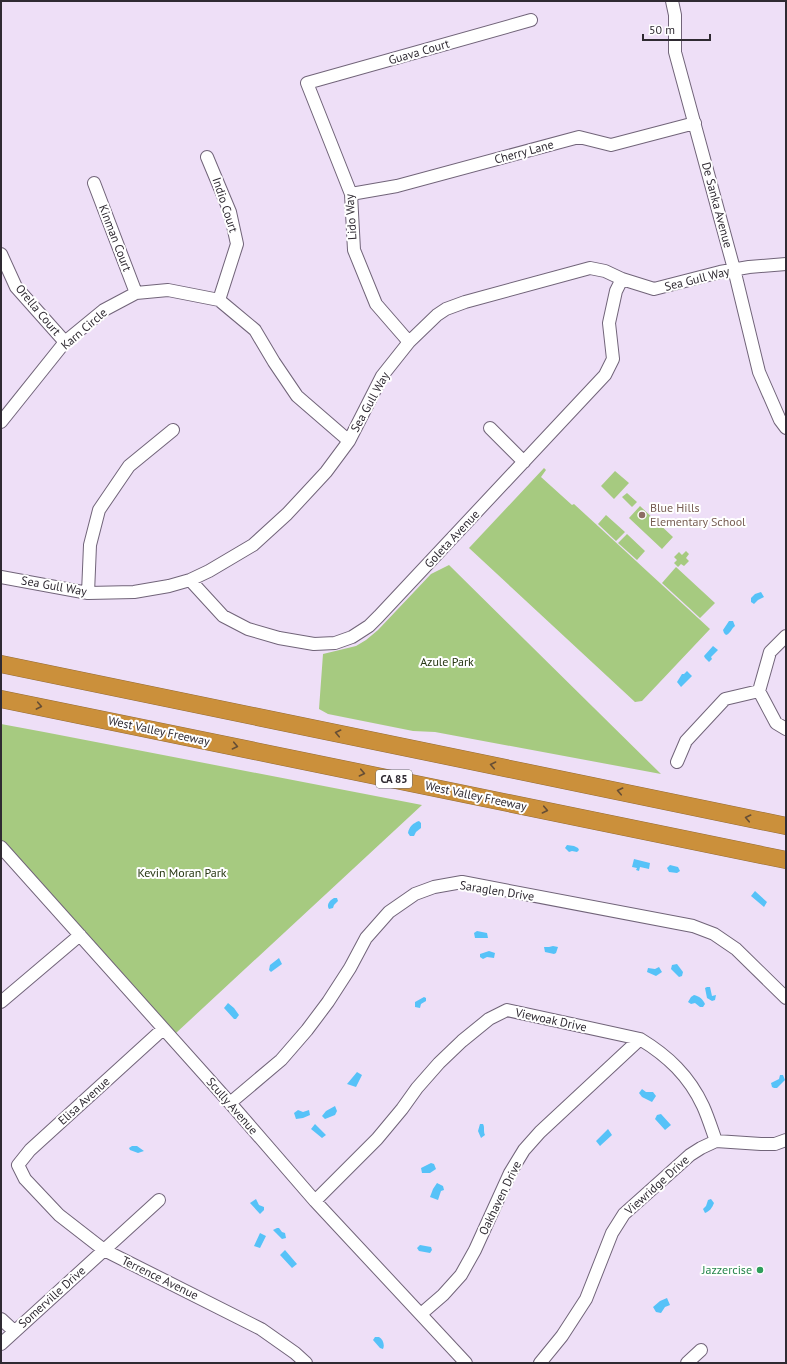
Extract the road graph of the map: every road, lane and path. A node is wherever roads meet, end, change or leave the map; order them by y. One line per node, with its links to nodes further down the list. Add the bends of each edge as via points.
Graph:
1 (672, 1): 4 (street, De Sanka Avenue, via 675,15 675,52)
2 (532, 20): 3 (street, Guava Court)
3 (307, 83): 7 (street, Lido Way)
4 (696, 124): 7 (street, Cherry Lane, via 611,145 579,137 398,186); 10 (street, De Sanka Avenue)
5 (208, 157): 13 (street, Indio Court, via 230,212 237,244)
6 (94, 183): 12 (street, Kinman Court)
7 (351, 194): 15 (street, Lido Way, via 354,250 376,304)
8 (1, 254): 14 (street, Orella Court, via 16,287)
9 (786, 264): 10 (street, Sea Gull Way)
10 (734, 270): 11 (street, Sea Gull Way, via 654,289); 18 (street, De Sanka Avenue, via 759,372)
11 (622, 279): 15 (street, Sea Gull Way, via 605,271 590,268 465,302 437,314); 21 (street, Goleta Avenue, via 616,291 609,323 613,359 605,375)
12 (136, 294): 13 (street, Karn Circle, via 168,290); 14 (street, Karn Circle, via 104,310)
13 (219, 300): 20 (street, Karn Circle, via 255,330 297,396)
14 (66, 342): 16 (street, Karn Circle)
15 (410, 342): 20 (street, Sea Gull Way, via 382,376)
16 (1, 422)
17 (490, 428): 21 (street)
18 (786, 428)
19 (173, 430): 24 (street, via 129,466 99,510 90,545)
20 (349, 442): 23 (street, Sea Gull Way, via 326,472 287,514 253,545)
21 (524, 462): 23 (street, Goleta Avenue, via 379,616 352,637 335,643 314,644 248,629 223,616)
22 (1, 577): 24 (street, Sea Gull Way)
23 (190, 580): 24 (street, Sea Gull Way, via 134,592)
24 (88, 593)
25 (786, 636): 27 (street, via 770,652)
26 (1, 664): 31 (highway, one-way to 26)
27 (758, 690): 29 (street, via 776,723); 30 (street, via 724,699 686,741)
28 (1, 699): 33 (highway, West Valley Freeway / CA 85, one-way to 33)
29 (786, 729)
30 (677, 762)
31 (786, 826)
32 (1, 847): 34 (street, Scully Avenue)
33 (786, 860)
34 (80, 935): 36 (street); 37 (street, Scully Avenue)
35 (786, 998): 39 (street, Saraglen Drive, via 736,949 714,934 693,926 462,882 434,887 415,894 389,912 366,938 350,968 307,1030 281,1060)
36 (1, 1002)
37 (163, 1029): 39 (street, Scully Avenue); 42 (street, Elisa Avenue, via 30,1150 18,1165)
38 (640, 1039): 41 (street, Viewoak Drive, via 659,1051 692,1085); 44 (street, Viewoak Drive, via 508,1010 489,1019 439,1063 377,1140); 46 (street, Oakhaven Drive, via 524,1150 510,1173 461,1275)
39 (230, 1102): 44 (street, Scully Avenue)
40 (786, 1140): 41 (street, Viewridge Drive, via 775,1144)
41 (716, 1142): 53 (street, Viewridge Drive, via 690,1155 624,1214 612,1233 586,1299 553,1349)
42 (25, 1179): 45 (street, Terrence Avenue, via 59,1215)
43 (159, 1200): 45 (street, Somerville Drive)
44 (315, 1201): 46 (street, Scully Avenue)
45 (104, 1250): 48 (street, Somerville Drive); 51 (street, Terrence Avenue, via 261,1329)
46 (421, 1314): 52 (street, Scully Avenue)
47 (1, 1319): 48 (street)
48 (14, 1331): 49 (street, Somerville Drive)
49 (1, 1344)
50 (701, 1350): 54 (street)
51 (306, 1363)
52 (466, 1363)
53 (540, 1363)
54 (687, 1363)

